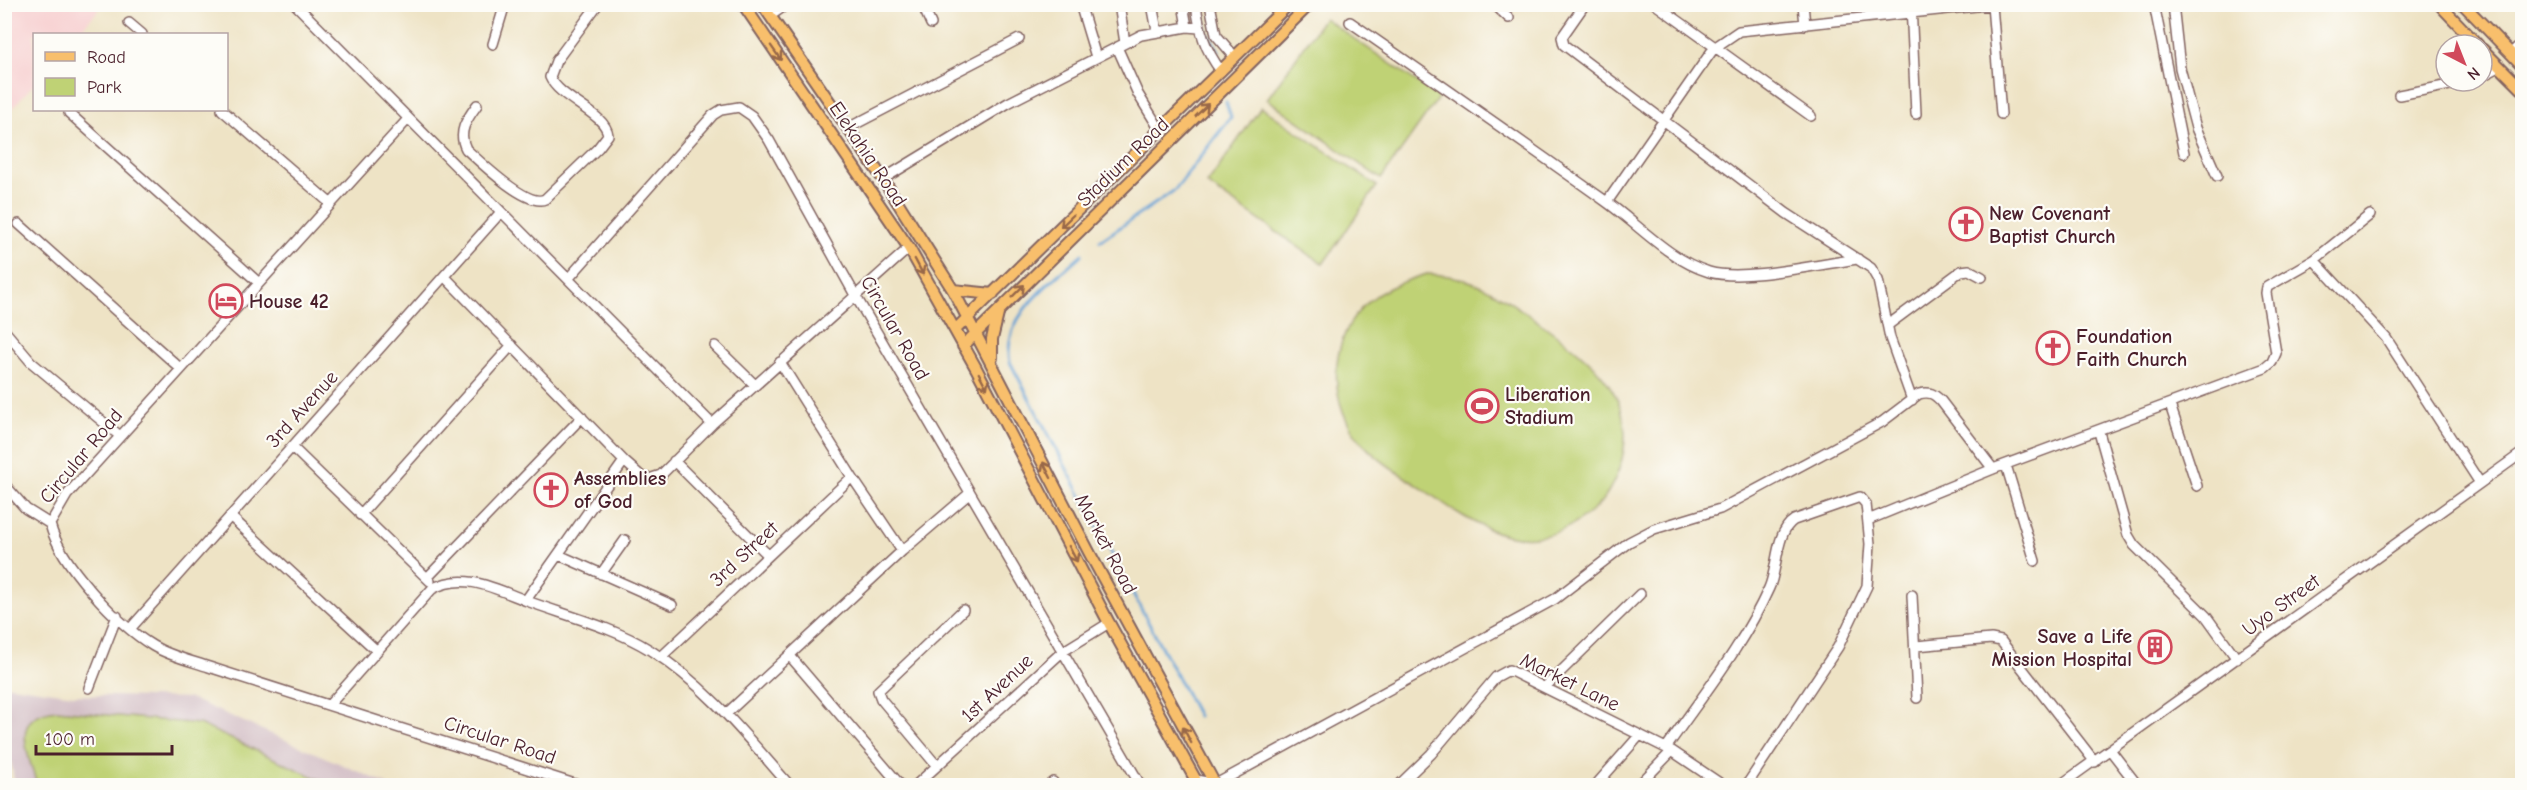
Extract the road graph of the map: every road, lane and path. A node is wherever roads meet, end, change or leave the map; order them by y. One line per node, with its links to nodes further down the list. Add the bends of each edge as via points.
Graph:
1 (296, 4): 59 (street)
2 (505, 4): 39 (street)
3 (598, 4): 53 (street, via 556,61 550,77 606,127 608,135 545,200 532,200 511,187 466,149 462,141 464,124)
4 (743, 4): 71 (main road, Elekahia Road, one-way to 71)
5 (762, 4): 26 (main road, Elekahia Road)
6 (787, 4): 26 (street)
7 (922, 4): 30 (street)
8 (1080, 4): 43 (street)
9 (1119, 4): 40 (street)
10 (1152, 4): 34 (street)
11 (1184, 4): 32 (street)
12 (1196, 4): 33 (street)
13 (1210, 4): 44 (street, via 1216,35)
14 (1289, 4): 44 (main road, Stadium Road)
15 (1310, 4): 81 (main road, Stadium Road, one-way to 15)
16 (1494, 4): 27 (street)
17 (1585, 4): 60 (street, via 1562,37 1564,45)
18 (1656, 4): 41 (street)
19 (1803, 4): 31 (street)
20 (2154, 4): 63 (street)
21 (2173, 4): 64 (street, via 2180,68 2196,128)
22 (2439, 4): 36 (main road)
23 (2463, 4): 42 (main road)
24 (1994, 5): 25 (street); 57 (street)
25 (1911, 10): 31 (street); 56 (street)
26 (770, 16): 61 (main road, Elekahia Road)
27 (1509, 18)
28 (129, 22): 35 (street)
29 (1350, 22): 66 (street)
30 (931, 24)
31 (1805, 25): 41 (street, via 1739,31)
32 (1187, 27): 33 (street); 34 (street)
33 (1199, 28): 49 (street, via 1207,51)
34 (1156, 31): 40 (street)
35 (141, 33)
36 (2467, 33)
37 (1020, 39): 61 (street)
38 (2523, 43): 42 (street)
39 (493, 44)
40 (1121, 45): 43 (street); 62 (street, via 1138,94)
41 (1714, 48): 58 (street); 60 (street)
42 (2511, 53): 46 (main road)
43 (1096, 57): 65 (street, via 1008,103)
44 (1235, 57): 49 (main road, Stadium Road)
45 (2494, 62): 47 (main road)
46 (2523, 65)
47 (2499, 67): 48 (street); 51 (main road)
48 (2494, 70)
49 (1221, 71): 62 (main road, Stadium Road)
50 (2434, 88): 52 (street)
51 (2523, 89)
52 (2398, 95)
53 (477, 105)
54 (223, 111): 67 (street)
55 (69, 112): 77 (street)
56 (1916, 114)
57 (2001, 114)
58 (1811, 116)
59 (408, 119): 67 (street, Circular Road); 68 (street)
60 (1664, 122): 66 (street); 72 (street, via 1786,213)
61 (848, 128): 65 (main road, Elekahia Road)
62 (1160, 130): 79 (main road, Stadium Road, one-way to 79)
63 (2184, 153)
64 (2217, 176)
65 (883, 179): 78 (main road, Elekahia Road)
66 (1607, 202): 72 (street, via 1683,260 1711,272 1748,273)
67 (330, 203): 77 (street, Circular Road)
68 (501, 213): 74 (street, 3rd Avenue); 76 (street)
69 (2370, 215): 73 (street)
70 (19, 224): 92 (street)
71 (909, 248): 80 (street); 85 (main road, Elekahia Road, one-way to 85)
72 (1858, 259): 83 (street, via 1876,275)
73 (2314, 260): 95 (street, via 2267,287 2276,353 2272,362); 107 (street, via 2386,338)
74 (445, 277): 87 (street); 100 (street, 3rd Avenue)
75 (1982, 277): 83 (street, via 1969,270 1961,271)
76 (568, 279): 80 (street, Circular Road, via 713,115 739,107 763,130); 97 (street)
77 (259, 283): 92 (street, Circular Road)
78 (953, 290): 79 (main road); 82 (main road, Elekahia Road)
79 (993, 294): 82 (main road, Stadium Road)
80 (855, 295): 91 (street); 110 (street, Circular Road)
81 (998, 311): 86 (main road, Stadium Road); 90 (main road, via 992,339)
82 (968, 316): 85 (main road, Stadium Road); 86 (main road, Market Road)
83 (1887, 326): 94 (street)
84 (4, 330): 99 (street, via 32,362)
85 (955, 330): 89 (main road, Market Road)
86 (977, 333): 89 (main road, Stadium Road); 90 (main road, Market Road)
87 (512, 345): 96 (street); 111 (street)
88 (715, 346): 93 (street)
89 (963, 346): 129 (main road, Market Road, one-way to 129)
90 (993, 361): 148 (main road, Market Road, one-way to 90, via 1095,562)
91 (780, 362): 93 (street); 106 (street)
92 (181, 369): 99 (street, Circular Road)
93 (755, 385): 97 (street)
94 (1912, 400): 105 (street, via 1926,392 1934,394); 148 (street, via 1882,422 1720,509 1654,529 1629,542 1555,599)
95 (2170, 405): 98 (street); 109 (street)
96 (582, 417): 102 (street); 121 (street)
97 (712, 424): 103 (street)
98 (2098, 432): 104 (street); 136 (street, via 2134,545 2206,616)
99 (120, 436): 114 (street, Circular Road, via 67,495)
100 (292, 447): 111 (street); 112 (street, 3rd Avenue)
101 (2523, 453): 107 (street, Uyo Street)
102 (624, 461): 103 (street, via 649,479 661,475); 117 (street)
103 (674, 461): 118 (street)
104 (2006, 465): 105 (street); 119 (street)
105 (1993, 470): 113 (street)
106 (852, 477): 116 (street); 118 (street, 3rd Street)
107 (2480, 483): 136 (street, Uyo Street)
108 (4, 484): 114 (street, via 26,509)
109 (2197, 486)
110 (970, 493): 116 (street); 133 (street, Circular Road)
111 (360, 515): 121 (street)
112 (230, 516): 130 (street, 3rd Avenue); 132 (street)
113 (1868, 519): 143 (street, via 1866,504 1855,497 1790,523 1771,584 1751,625); 158 (street, via 1870,568 1857,608 1838,647)
114 (50, 524): 128 (street, Circular Road, via 60,549)
115 (625, 540): 120 (street)
116 (902, 551): 134 (street)
117 (558, 555): 120 (street); 125 (street)
118 (768, 555): 135 (street, 3rd Street)
119 (2035, 561)
120 (602, 574): 126 (street)
121 (428, 577): 122 (street)
122 (432, 589): 125 (street, via 446,582 465,580); 132 (street)
123 (1640, 594): 137 (street)
124 (1912, 595): 131 (street)
125 (526, 600): 135 (street, via 593,624)
126 (672, 605)
127 (963, 610): 146 (street, via 878,691)
128 (117, 616): 130 (street, Circular Road); 138 (street)
129 (1109, 623): 133 (street, 1st Avenue); 147 (main road, Market Road)
130 (130, 629): 140 (street, Circular Road, via 174,655)
131 (1916, 646): 139 (street); 145 (street, via 2001,641)
132 (376, 651): 140 (street)
133 (1062, 652): 146 (street, 1st Avenue); 153 (street, Circular Road)
134 (790, 656): 141 (street); 151 (street)
135 (661, 657): 141 (street)
136 (2237, 659): 144 (street, Uyo Street)
137 (1545, 687): 142 (street, Market Lane); 154 (street, Market Lane, via 1509,670 1502,672)
138 (89, 688)
139 (1917, 698)
140 (330, 704): 149 (street, Circular Road)
141 (726, 714): 150 (street)
142 (1639, 736): 143 (street, Market Lane); 155 (street)
143 (1669, 749): 156 (street); 157 (street, Market Lane)
144 (2111, 751): 145 (street, Uyo Street); 160 (street)
145 (2095, 762): 159 (street, Uyo Street)
146 (937, 766): 152 (street, 1st Avenue)
147 (1197, 783): 148 (street)
148 (1216, 785)
149 (581, 786)
150 (790, 786)
151 (901, 786)
152 (915, 786)
153 (1141, 786)
154 (1398, 786)
155 (1595, 786)
156 (1638, 786)
157 (1724, 786)
158 (1746, 786)
159 (2059, 786)
160 (2138, 786)

